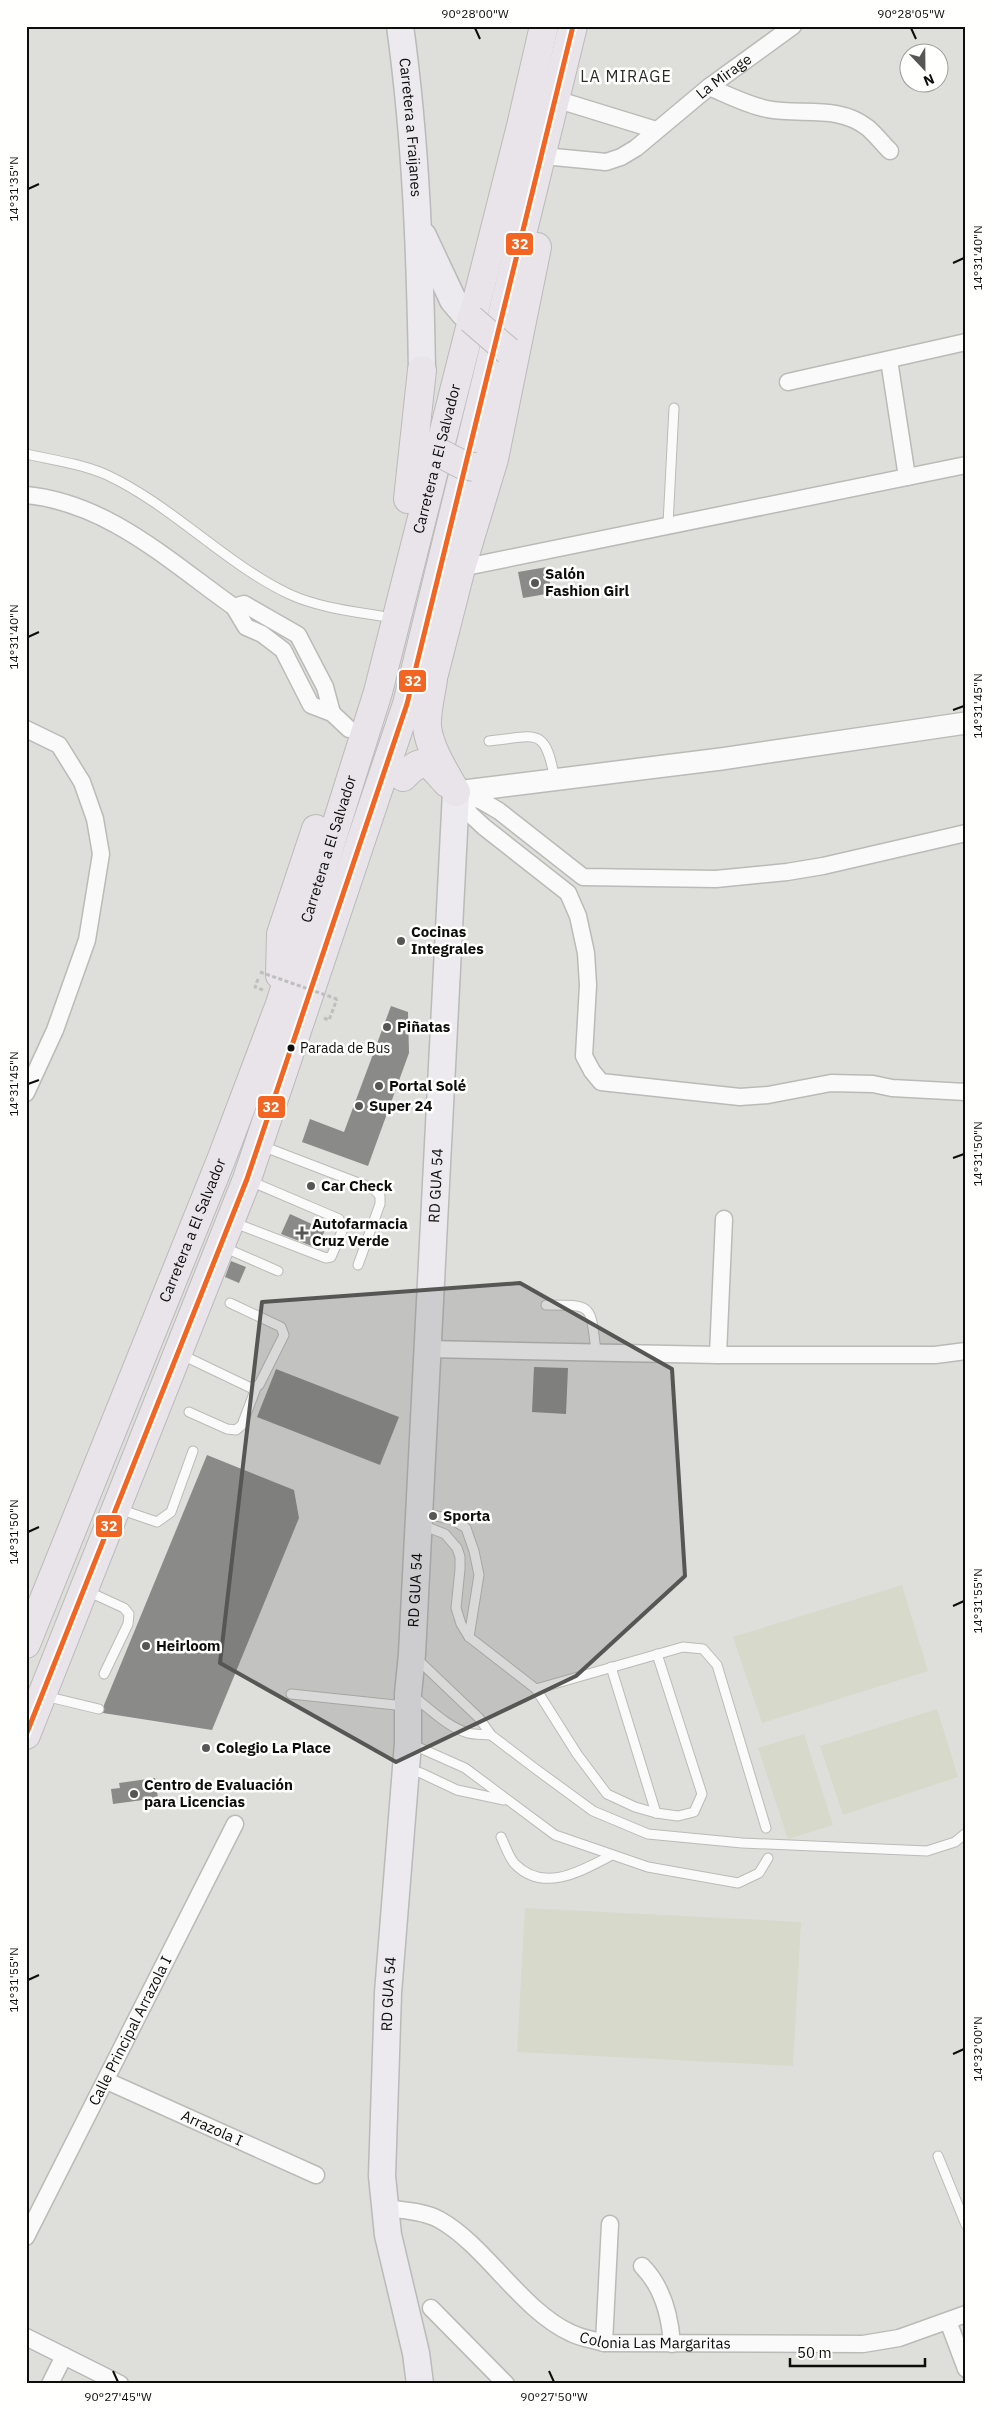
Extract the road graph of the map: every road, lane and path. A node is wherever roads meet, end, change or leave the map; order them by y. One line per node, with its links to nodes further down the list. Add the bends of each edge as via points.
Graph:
1 (400, 26): 11 (main road, Carretera a Fraijanes, via 412,117)
2 (542, 26): 12 (highway); 41 (highway, Carretera a El Salvador, via 521,126 378,692)
3 (573, 26): 45 (highway, Carretera a El Salvador, via 407,704)
4 (580, 26): 7 (highway)
5 (793, 26): 6 (street, La Mirage)
6 (709, 87): 8 (street, La Mirage); 9 (street, via 768,109 846,116 868,128)
7 (565, 102): 8 (street); 10 (highway)
8 (656, 130): 10 (street, La Mirage, via 621,157 606,162)
9 (890, 151)
10 (554, 157): 14 (highway)
11 (420, 229): 12 (main road, Carretera a Fraijanes, via 454,300); 16 (main road, Carretera a Fraijanes)
12 (468, 316): 14 (highway, bridge); 19 (highway)
13 (966, 342): 15 (street)
14 (512, 356): 21 (highway)
15 (889, 360): 17 (street); 23 (street)
16 (422, 370): 19 (highway); 25 (highway)
17 (788, 382)
18 (674, 408): 26 (lane)
19 (433, 442): 21 (highway, bridge, via 463,465); 25 (highway)
20 (26, 454): 28 (lane, via 107,475 265,581 291,594 335,608)
21 (484, 463): 27 (highway)
22 (966, 465): 23 (street)
23 (907, 477): 26 (street)
24 (26, 495): 30 (street, via 66,502 113,521 234,607 244,604 298,635)
25 (408, 499): 28 (highway)
26 (668, 524): 27 (street)
27 (461, 568): 29 (highway)
28 (381, 616): 30 (highway)
29 (433, 679): 34 (highway); 36 (highway, via 428,733)
30 (341, 721): 41 (highway, via 281,934)
31 (966, 722): 35 (street)
32 (26, 729): 44 (street, via 59,745 82,782 95,819 101,854 87,940 55,1030)
33 (489, 741): 35 (lane, via 532,736 542,740 548,748)
34 (403, 777): 36 (highway, via 415,764 423,763 432,766); 45 (highway, via 301,1056)
35 (555, 780): 36 (street)
36 (456, 792): 38 (street, via 499,811); 39 (street, via 470,814 484,827); 54 (main road, RD GUA 54)
37 (966, 833): 38 (street, via 787,872 716,879)
38 (583, 877): 39 (street)
39 (568, 893): 43 (street, via 578,916 586,953 588,985 584,1056 601,1082 740,1097 831,1084)
40 (260, 972): 42 (path, bridge, via 337,999)
41 (280, 1004): 66 (highway, Carretera a El Salvador)
42 (330, 1020)
43 (966, 1092)
44 (26, 1093)
45 (278, 1094): 46 (highway, Carretera a El Salvador)
46 (259, 1145): 47 (highway, Carretera a El Salvador); 50 (lane, via 374,1189 380,1196)
47 (247, 1180): 49 (highway, Carretera a El Salvador); 49 (lane, via 339,1219 343,1229 331,1257 326,1258)
48 (724, 1219): 58 (street)
49 (225, 1234): 51 (lane); 57 (highway, Carretera a El Salvador)
50 (358, 1265)
51 (278, 1271)
52 (230, 1303): 59 (lane, via 276,1324 284,1335)
53 (546, 1305): 55 (lane, via 581,1305 587,1310 592,1318)
54 (427, 1349): 55 (street); 63 (main road, RD GUA 54)
55 (596, 1351): 58 (street)
56 (966, 1351): 58 (street)
57 (178, 1353): 59 (lane); 62 (highway, Carretera a El Salvador)
58 (718, 1355)
59 (256, 1388): 60 (lane, via 242,1425 236,1430 227,1430)
60 (189, 1412)
61 (193, 1451): 62 (lane, via 171,1512 165,1518 157,1522)
62 (116, 1508): 64 (highway, Carretera a El Salvador)
63 (419, 1518): 65 (lane, via 445,1534 457,1548 460,1569 456,1608); 65 (lane, via 452,1519 466,1528 479,1575); 67 (main road, RD GUA 54)
64 (84, 1590): 70 (lane, via 124,1608 130,1614); 73 (highway, Carretera a El Salvador)
65 (470, 1637): 71 (lane)
66 (26, 1644)
67 (412, 1654): 74 (main road, RD GUA 54); 77 (lane, via 479,1718)
68 (657, 1654): 69 (lane); 81 (lane, via 702,1794 694,1812 678,1816); 83 (lane, via 690,1646 703,1649 714,1659)
69 (611, 1667): 71 (lane); 81 (lane)
70 (104, 1674)
71 (536, 1689): 81 (lane, via 607,1794)
72 (291, 1694): 74 (lane)
73 (42, 1695): 75 (lane); 76 (highway, Carretera a El Salvador)
74 (409, 1700): 77 (lane, via 468,1733); 78 (main road, RD GUA 54)
75 (99, 1709)
76 (26, 1735)
77 (491, 1735): 84 (lane, via 593,1811 648,1834 927,1851 948,1845)
78 (408, 1743): 79 (main road, RD GUA 54); 80 (lane, via 465,1768)
79 (406, 1769): 80 (lane, via 457,1790); 91 (main road, RD GUA 54, via 388,1993 382,2176)
80 (507, 1800): 86 (lane, via 555,1835)
81 (656, 1813)
82 (235, 1824): 88 (street, Calle Principal Arrazola I)
83 (766, 1828)
84 (966, 1834)
85 (501, 1837): 86 (lane, via 514,1864 530,1875 553,1879 576,1874)
86 (612, 1855): 87 (lane, via 648,1867 738,1883 759,1874)
87 (768, 1858)
88 (107, 2082): 90 (street, Arrazola I); 94 (street, Calle Principal Arrazola I)
89 (938, 2156): 93 (lane)
90 (316, 2175)
91 (384, 2208): 100 (street, Colonia Las Margaritas, via 406,2210 439,2220 464,2239 540,2312 570,2333); 107 (main road, RD GUA 54)
92 (610, 2224): 100 (street)
93 (966, 2225)
94 (26, 2237)
95 (642, 2266): 101 (street, via 660,2291 671,2320)
96 (431, 2308): 104 (street)
97 (966, 2314): 98 (street, Colonia Las Margaritas)
98 (948, 2321): 101 (street, Colonia Las Margaritas, via 899,2338 864,2344); 103 (street)
99 (26, 2337): 102 (street)
100 (604, 2343): 101 (street, Colonia Las Margaritas)
101 (672, 2344)
102 (64, 2356): 105 (street); 106 (street)
103 (966, 2369)
104 (494, 2377): 108 (street)
105 (50, 2384)
106 (120, 2384)
107 (420, 2384)
108 (506, 2384)

